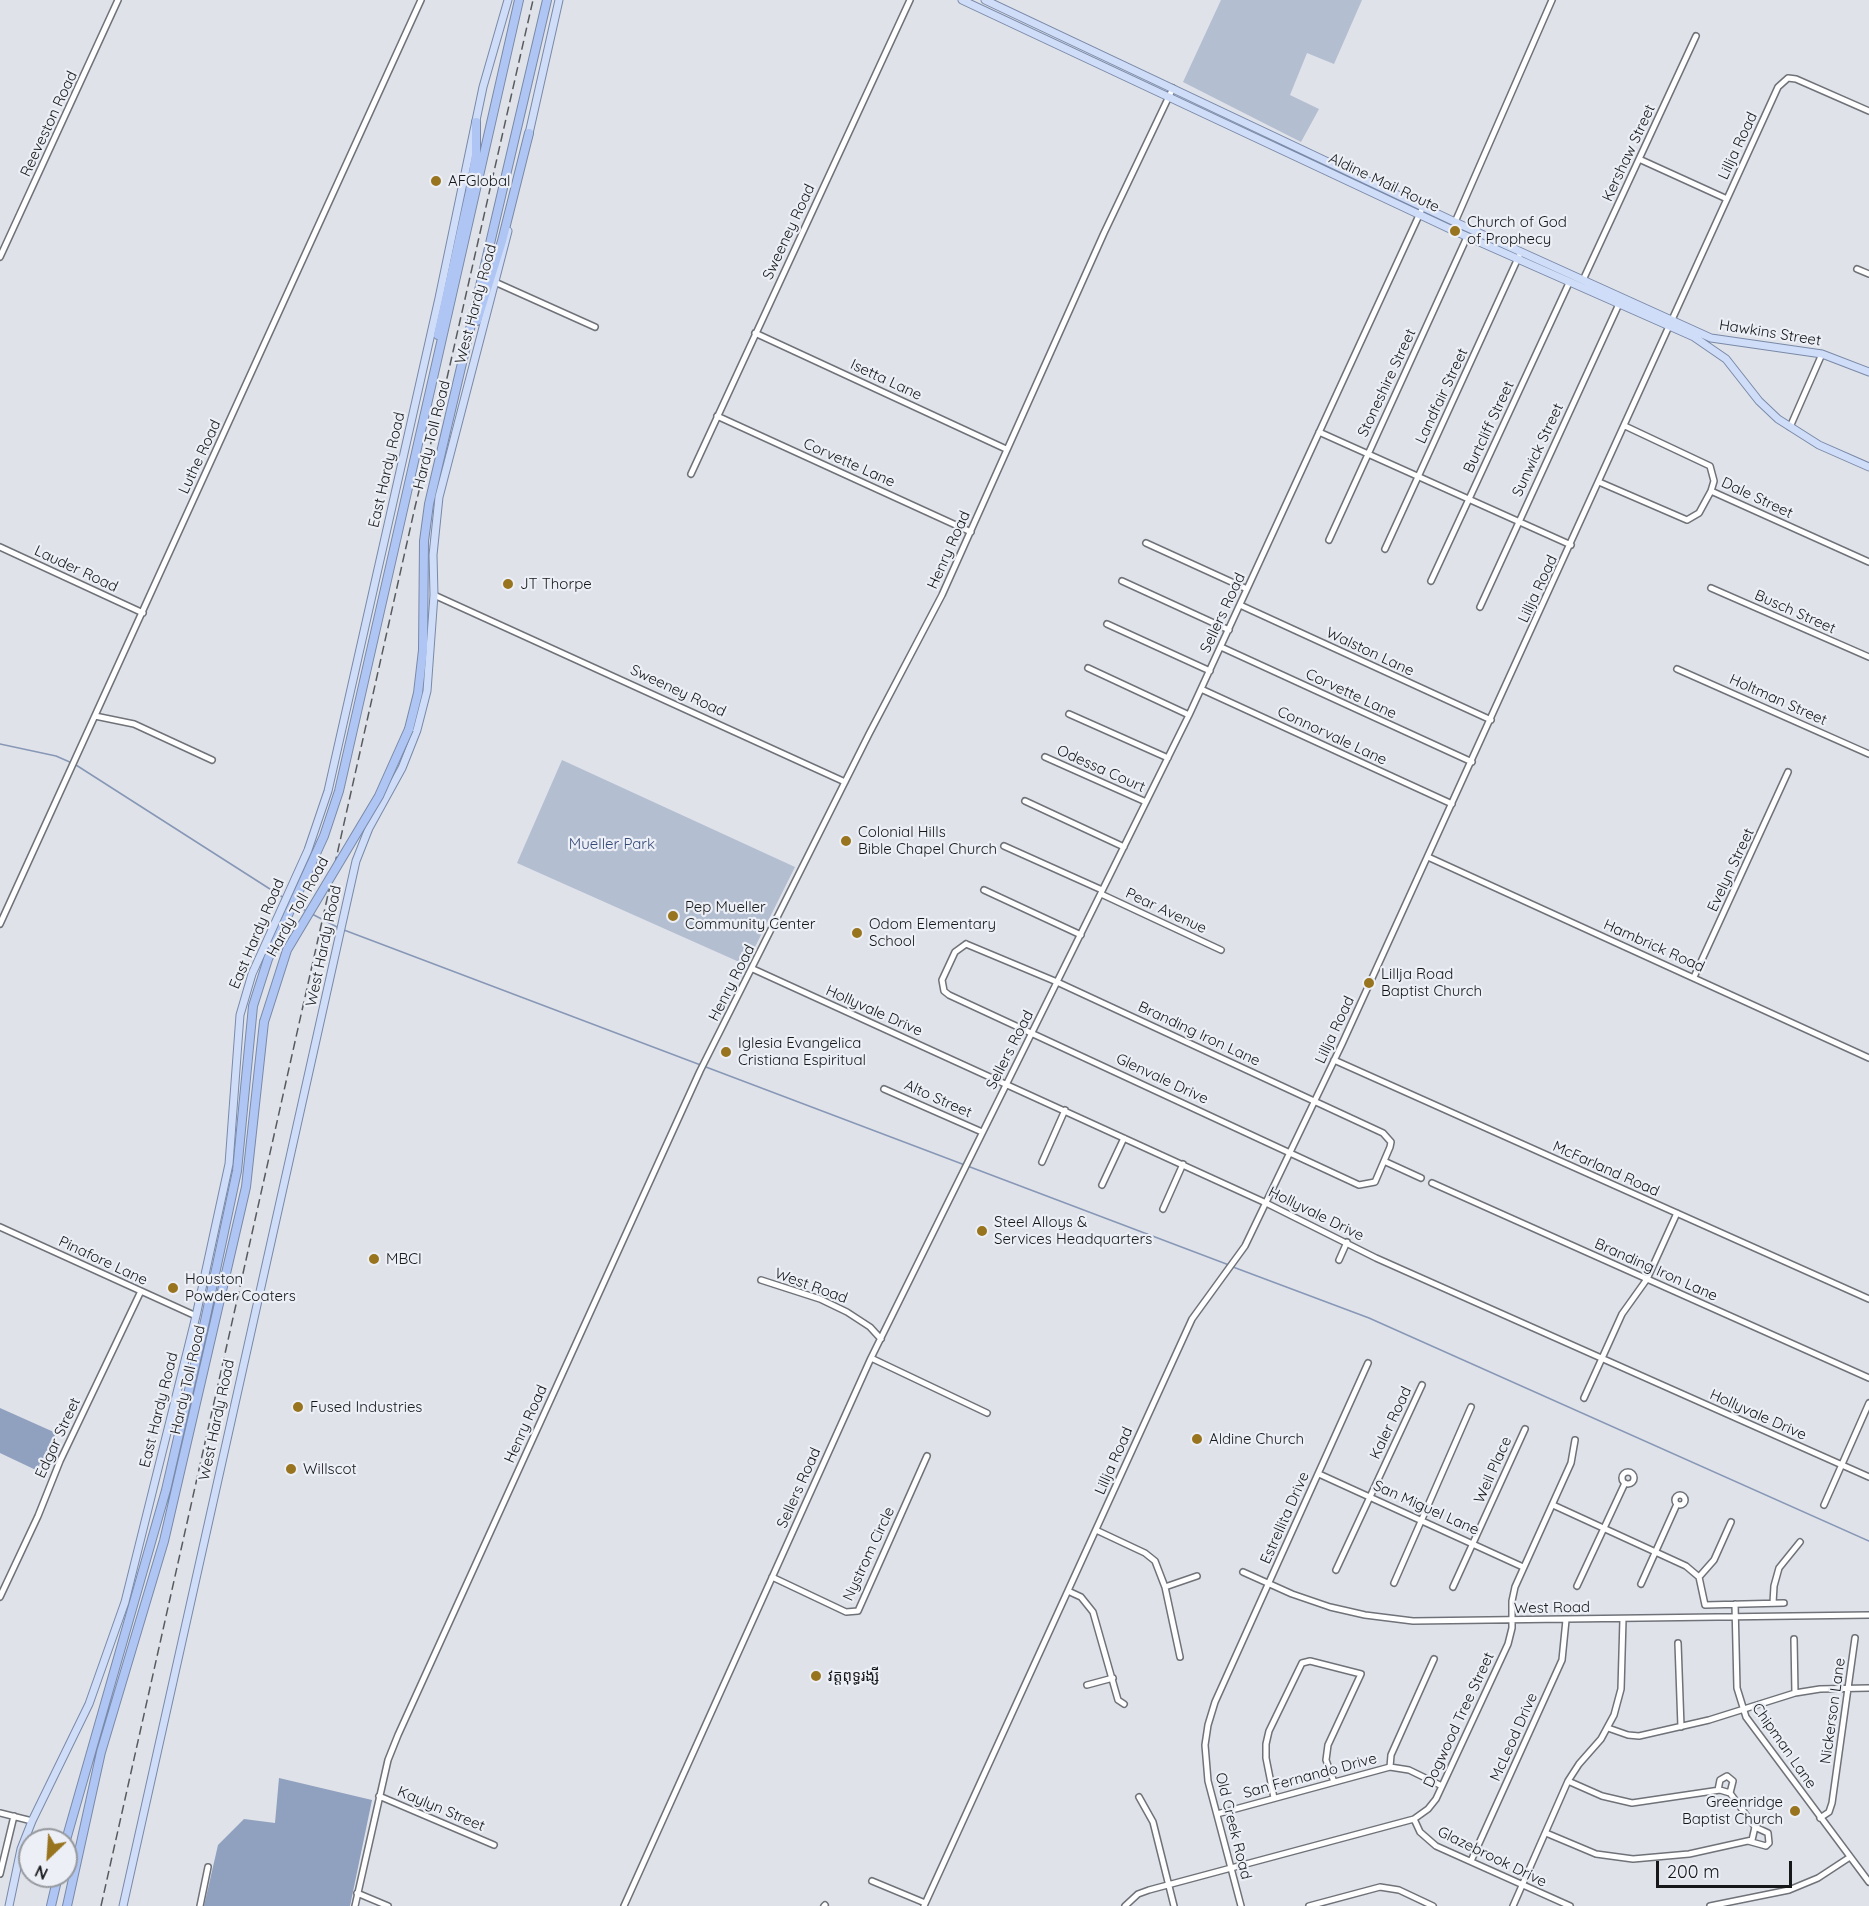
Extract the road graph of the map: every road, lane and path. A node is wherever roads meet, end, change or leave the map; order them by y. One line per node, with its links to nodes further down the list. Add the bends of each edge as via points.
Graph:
1 (118, 0): 26 (street, Reeveston Road)
2 (421, 0): 68 (street, Luthe Road)
3 (519, 0): 41 (highway, Hardy Toll Road, via 452,302)
4 (548, 0): 37 (highway, Hardy Toll Road)
5 (558, 0): 18 (main road, West Hardy Road)
6 (910, 0): 35 (street, Sweeney Road)
7 (962, 0): 11 (main road, Aldine Mail Route)
8 (985, 0): 11 (main road, Aldine Mail Route)
9 (1552, 0): 23 (street)
10 (508, 1): 17 (main road, East Hardy Road)
11 (1018, 21): 13 (main road, Aldine Mail Route)
12 (1696, 36): 20 (street, Kershaw Street)
13 (1095, 56): 14 (main road, Aldine Mail Route); 15 (main road, Aldine Mail Route)
14 (1173, 88): 15 (street, Henry Road); 19 (main road, Aldine Mail Route)
15 (1169, 96): 19 (main road, Aldine Mail Route); 45 (street, Henry Road)
16 (1869, 111): 21 (street, Lillja Road, via 1788,78 1778,87)
17 (476, 122): 41 (highway, via 470,191); 129 (main road, East Hardy Road, via 337,757 319,823 252,974 240,1016 229,1164)
18 (529, 133): 30 (main road, West Hardy Road); 37 (highway, via 484,305)
19 (1292, 150): 22 (main road, Aldine Mail Route)
20 (1639, 159): 21 (street); 29 (street, Kershaw Street)
21 (1727, 199): 33 (street, Lillja Road)
22 (1422, 211): 23 (main road, Aldine Mail Route); 24 (main road, Aldine Mail Route); 44 (street, Sellers Road)
23 (1455, 222): 25 (main road, Aldine Mail Route)
24 (1467, 237): 25 (main road, Aldine Mail Route); 46 (street, Stoneshire Street)
25 (1520, 255): 29 (main road, Aldine Mail Route); 31 (main road, Aldine Mail Route); 49 (street, Landfair Street)
26 (0, 257)
27 (1857, 269): 28 (street)
28 (1869, 274)
29 (1583, 280): 33 (main road, Aldine Mail Route)
30 (496, 283): 34 (street); 65 (main road, West Hardy Road, via 439,497 433,555)
31 (1569, 283): 32 (main road, Aldine Mail Route); 52 (street, Burtcliff Street)
32 (1619, 304): 33 (main road, Aldine Mail Route); 53 (street, Sunwick Street)
33 (1671, 324): 36 (main road, Aldine Mail Route); 42 (street, Lillja Road); 43 (main road, Aldine Mail Route, via 1716,351 1759,401)
34 (595, 327)
35 (755, 333): 40 (street, Sweeney Road); 45 (street, Isetta Lane)
36 (1701, 333): 38 (main road, Hawkins Street, via 1727,342)
37 (468, 341): 228 (highway, Hardy Toll Road, bridge, via 426,524 423,650 409,729 379,796 287,950 264,1022 243,1198 164,1540 101,1752)
38 (1822, 354): 39 (main road, Hawkins Street); 43 (street)
39 (1869, 372)
40 (717, 416): 48 (street, Sweeney Road); 54 (street, Corvette Lane)
41 (421, 421): 210 (highway, Hardy Toll Road, via 339,791 253,1006 234,1187 166,1490)
42 (1625, 426): 50 (street, Lillja Road); 51 (street, Dale Street, via 1710,466 1714,481)
43 (1790, 427): 47 (main road, Aldine Mail Route)
44 (1319, 432): 46 (street); 64 (street, Sellers Road)
45 (1006, 449): 54 (street, Henry Road)
46 (1368, 454): 49 (street); 55 (street, Stoneshire Street)
47 (1869, 467)
48 (691, 474)
49 (1418, 477): 52 (street); 59 (street, Landfair Street)
50 (1599, 482): 51 (street, via 1687,520 1699,513); 57 (street, Lillja Road)
51 (1711, 491): 60 (street, Dale Street)
52 (1468, 499): 53 (street); 62 (street, Burtcliff Street)
53 (1518, 522): 57 (street); 67 (street, Sunwick Street)
54 (971, 532): 87 (street, Henry Road)
55 (1329, 540)
56 (1146, 543): 64 (street)
57 (1571, 545): 80 (street, Lillja Road)
58 (0, 547): 68 (street, Lauder Road)
59 (1385, 549)
60 (1869, 562)
61 (1122, 581): 70 (street)
62 (1431, 581)
63 (1711, 588): 72 (street, Busch Street)
64 (1247, 589): 66 (street, Sellers Road)
65 (434, 595): 87 (street, Sweeney Road); 229 (main road, West Hardy Road, via 429,677 417,730 389,795 362,843)
66 (1240, 605): 70 (street, Sellers Road); 80 (street, Walston Lane)
67 (1480, 607)
68 (143, 613): 79 (street, Luthe Road)
69 (1107, 624): 75 (street)
70 (1229, 630): 71 (street, Sellers Road)
71 (1221, 647): 75 (street, Sellers Road); 85 (street, Corvette Lane)
72 (1869, 657)
73 (1088, 668): 78 (street)
74 (1677, 669): 81 (street, Holtman Street)
75 (1210, 670): 76 (street, Sellers Road)
76 (1202, 689): 78 (street, Sellers Road); 90 (street, Connorvale Lane)
77 (1069, 714): 83 (street)
78 (1189, 715): 83 (street, Sellers Road)
79 (95, 716): 84 (street, via 134,724); 96 (street, Luthe Road)
80 (1491, 720): 85 (street, Lillja Road)
81 (1869, 754)
82 (1045, 757): 89 (street, Odessa Court)
83 (1168, 758): 89 (street, Sellers Road)
84 (212, 760)
85 (1472, 762): 90 (street, Lillja Road)
86 (1788, 772): 101 (street, Evelyn Street)
87 (845, 782): 100 (street, Henry Road)
88 (1025, 801): 92 (street)
89 (1146, 802): 92 (street, Sellers Road)
90 (1452, 804): 93 (street, Lillja Road)
91 (1004, 846): 95 (street, Pear Avenue)
92 (1124, 847): 95 (street, Sellers Road)
93 (1428, 857): 101 (street, Hambrick Road); 105 (street, Lillja Road)
94 (984, 890): 97 (street)
95 (1102, 892): 97 (street, Sellers Road); 98 (street, Pear Avenue)
96 (0, 924)
97 (1080, 934): 102 (street, Sellers Road)
98 (1221, 950)
99 (949, 965): 102 (street, Branding Iron Lane, via 957,949 966,944); 103 (street, Glenvale Drive, via 942,980 944,991)
100 (753, 969): 106 (street, Hollyvale Drive); 200 (street, Henry Road, via 700,1071 398,1735)
101 (1694, 978): 104 (street, Hambrick Road)
102 (1057, 982): 103 (street, Sellers Road); 108 (street, Branding Iron Lane)
103 (1032, 1033): 106 (street, Sellers Road); 112 (street, Glenvale Drive)
104 (1869, 1058)
105 (1334, 1060): 108 (street, Lillja Road); 121 (street, McFarland Road)
106 (1006, 1084): 109 (street, Hollyvale Drive); 110 (street, Sellers Road)
107 (884, 1089): 110 (street, Alto Street)
108 (1315, 1100): 112 (street, Lillja Road); 114 (street, Branding Iron Lane, via 1387,1136 1391,1142)
109 (1065, 1110): 111 (street, Hollyvale Drive); 113 (street)
110 (982, 1132): 130 (street, Sellers Road)
111 (1124, 1137): 115 (street, Hollyvale Drive); 118 (street)
112 (1291, 1152): 114 (street, Glenvale Drive, via 1359,1185 1375,1182); 119 (street, Lillja Road)
113 (1042, 1162)
114 (1386, 1162): 116 (street)
115 (1183, 1164): 119 (street, Hollyvale Drive); 120 (street)
116 (1421, 1178)
117 (1432, 1183): 125 (street, Branding Iron Lane)
118 (1102, 1185)
119 (1266, 1203): 123 (street, Hollyvale Drive); 154 (street, Lillja Road, via 1235,1263 1195,1312)
120 (1163, 1209)
121 (1677, 1213): 125 (street); 128 (street, McFarland Road)
122 (0, 1227): 127 (street, Pinafore Lane)
123 (1347, 1242): 124 (street); 132 (street, Hollyvale Drive)
124 (1339, 1260)
125 (1647, 1279): 132 (street, via 1622,1314); 134 (street, Branding Iron Lane)
126 (761, 1281): 130 (street, West Road, via 820,1299 847,1312)
127 (141, 1291): 129 (street, Pinafore Lane); 171 (street, Edgar Street)
128 (1869, 1299)
129 (196, 1317): 208 (main road, East Hardy Road, via 120,1622 89,1704)
130 (881, 1339): 131 (street, Sellers Road)
131 (871, 1358): 139 (street); 162 (street, Sellers Road)
132 (1602, 1358): 136 (street); 143 (street, Hollyvale Drive)
133 (1368, 1363): 144 (street, Estrellita Drive)
134 (1869, 1378)
135 (1422, 1385): 147 (street, Kaler Road)
136 (1584, 1398)
137 (1869, 1403): 143 (street)
138 (1471, 1407): 151 (street)
139 (987, 1413)
140 (1525, 1429): 156 (street, Weil Place)
141 (1575, 1440): 149 (street, Dogwood Tree Street, via 1574,1453)
142 (927, 1456): 162 (street, Nystrom Circle, via 858,1611 846,1612)
143 (1843, 1466): 145 (street, Hollyvale Drive); 150 (street)
144 (1319, 1473): 147 (street, San Miguel Lane); 166 (street, Estrellita Drive)
145 (1869, 1477)
146 (1625, 1483): 153 (street)
147 (1371, 1496): 151 (street, San Miguel Lane); 159 (street, Kaler Road)
148 (1677, 1504): 157 (street)
149 (1553, 1505): 153 (street); 158 (street, Dogwood Tree Street)
150 (1824, 1506)
151 (1422, 1520): 156 (street, San Miguel Lane); 164 (street)
152 (1731, 1522): 163 (street, via 1714,1560)
153 (1604, 1528): 157 (street); 167 (street)
154 (1096, 1530): 168 (street, via 1153,1557); 170 (street, Lillja Road)
155 (1800, 1542): 172 (street, via 1779,1568)
156 (1474, 1543): 158 (street, San Miguel Lane); 169 (street, Weil Place)
157 (1655, 1551): 163 (street); 165 (street)
158 (1523, 1567): 179 (street, Dogwood Tree Street, via 1512,1601)
159 (1336, 1570)
160 (1243, 1572): 166 (street, West Road)
161 (1197, 1576): 168 (street)
162 (772, 1577): 233 (street, Sellers Road)
163 (1699, 1577): 174 (street, via 1705,1605)
164 (1394, 1582)
165 (1641, 1584)
166 (1269, 1585): 179 (street, West Road, via 1365,1615 1424,1622); 204 (street, Old Creek Road, via 1208,1725 1208,1781)
167 (1577, 1586)
168 (1165, 1587): 183 (street)
169 (1453, 1587)
170 (1068, 1591): 185 (street, via 1081,1597 1093,1612); 225 (street, Lillja Road)
171 (0, 1597)
172 (1773, 1603): 173 (street); 174 (street)
173 (1784, 1603)
174 (1735, 1604): 176 (street, Chipman Lane)
175 (1869, 1615): 176 (street, West Road)
176 (1735, 1617): 177 (street, West Road); 191 (street, Chipman Lane, via 1736,1673)
177 (1623, 1619): 178 (street, West Road); 193 (street, via 1621,1689)
178 (1566, 1620): 179 (street, West Road); 215 (street, McLeod Drive, via 1562,1660)
179 (1512, 1621): 197 (street, Dogwood Tree Street, via 1508,1644)
180 (1855, 1638): 187 (street, Nickerson Lane)
181 (1794, 1639): 189 (street)
182 (1678, 1643): 192 (street)
183 (1180, 1657)
184 (1434, 1659): 194 (street, via 1391,1755)
185 (1113, 1678): 186 (street); 190 (street, via 1118,1700)
186 (1087, 1685)
187 (1848, 1687): 188 (street); 189 (street); 206 (street, Nickerson Lane, via 1833,1803)
188 (1869, 1688)
189 (1795, 1693): 191 (street)
190 (1124, 1704)
191 (1743, 1709): 192 (street); 206 (street, Chipman Lane)
192 (1681, 1727): 193 (street, via 1639,1736)
193 (1608, 1728): 196 (street)
194 (1390, 1767): 195 (street, San Fernando Drive); 197 (street, San Fernando Drive, via 1409,1770)
195 (1334, 1782): 202 (street, San Fernando Drive); 202 (street, via 1326,1761 1328,1745 1361,1674 1310,1661 1297,1668 1269,1731 1266,1758)
196 (1568, 1782): 198 (street, via 1632,1803); 211 (street)
197 (1442, 1786): 207 (street, Dogwood Tree Street, via 1428,1809)
198 (1718, 1790): 199 (street); 199 (street, via 1720,1780 1727,1776 1733,1782)
199 (1730, 1793): 209 (street)
200 (379, 1796): 213 (street, Kaylyn Street); 224 (street, Henry Road)
201 (1138, 1797): 221 (street, via 1151,1814)
202 (1274, 1798): 204 (street, San Fernando Drive)
203 (0, 1813): 205 (street)
204 (1217, 1814): 217 (street, Old Creek Road)
205 (14, 1816): 208 (street); 218 (street)
206 (1820, 1818): 214 (street, Chipman Lane)
207 (1414, 1819): 215 (street, Glazebrook Drive, via 1427,1839); 217 (street)
208 (32, 1821): 226 (main road, East Hardy Road, via 21,1850)
209 (1755, 1827): 212 (street, via 1752,1840); 212 (street, via 1768,1833 1769,1843 1766,1846)
210 (69, 1828)
211 (1546, 1833): 212 (street, via 1596,1854 1633,1859 1689,1854); 222 (street)
212 (1748, 1841)
213 (494, 1845)
214 (1850, 1857): 219 (street, Chipman Lane); 241 (street, via 1818,1878 1789,1890)
215 (1471, 1861): 222 (street, Glazebrook Drive)
216 (208, 1867): 230 (street)
217 (1231, 1868): 221 (street); 236 (street, Old Creek Road)
218 (0, 1874)
219 (1868, 1878)
220 (872, 1881): 225 (street)
221 (1168, 1884): 234 (street, via 1138,1894); 235 (street)
222 (1523, 1886): 239 (street); 240 (street, Glazebrook Drive)
223 (55, 1888): 227 (highway)
224 (357, 1893): 231 (street, Henry Road); 232 (street)
225 (925, 1904)
226 (9, 1906)
227 (51, 1906)
228 (67, 1906)
229 (123, 1906)
230 (200, 1906)
231 (355, 1906)
232 (388, 1906)
233 (624, 1906)
234 (1125, 1906)
235 (1174, 1906)
236 (1240, 1906)
237 (1309, 1906): 238 (street, via 1380,1887 1399,1890)
238 (1433, 1906)
239 (1513, 1906)
240 (1570, 1906)
241 (1712, 1906)

